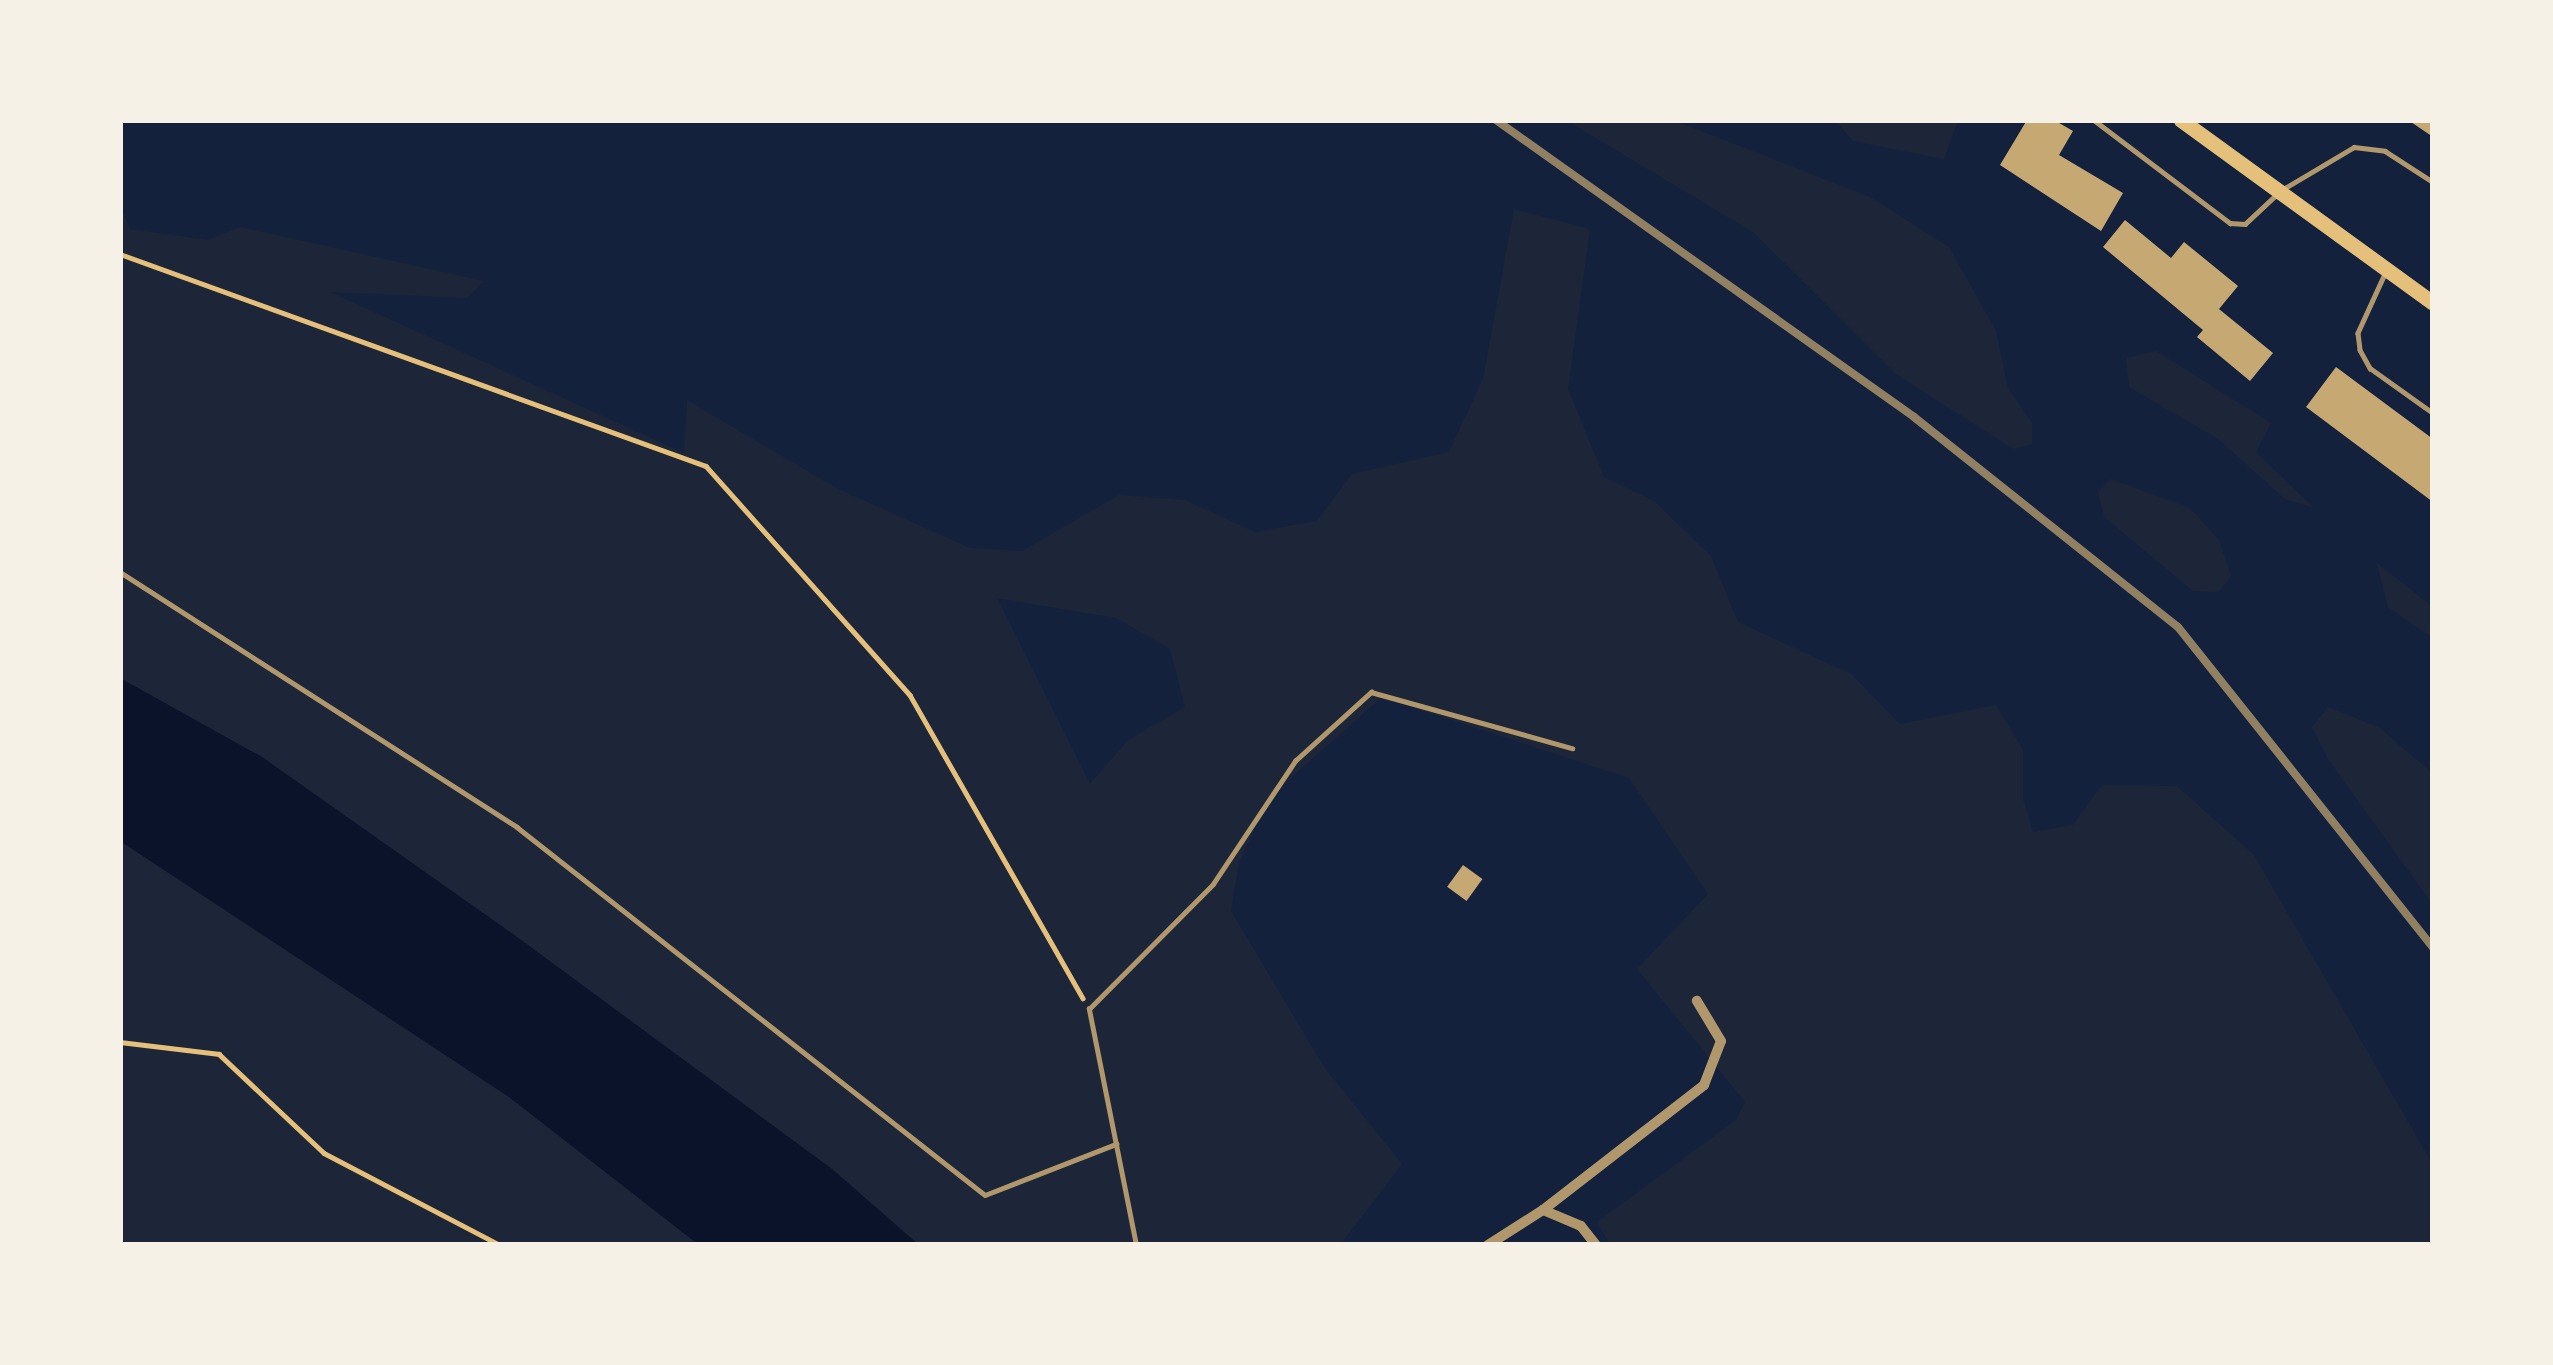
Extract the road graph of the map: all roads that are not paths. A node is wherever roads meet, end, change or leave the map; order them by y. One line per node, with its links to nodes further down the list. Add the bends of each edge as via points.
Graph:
1 (2094, 120): 4 (lane, via 2230,224 2245,224)
2 (2181, 120): 4 (main road)
3 (2433, 182): 4 (lane, via 2385,151 2354,147)
4 (2280, 192): 5 (main road)
5 (2387, 270): 6 (main road); 7 (lane, via 2358,333 2360,350 2370,368)
6 (2433, 303)
7 (2433, 413)
8 (120, 572): 11 (lane, via 517,827 985,1195)
9 (1572, 748): 11 (lane, via 1371,692 1294,760 1213,884 1089,1009)
10 (1697, 1001): 12 (street, via 1720,1041 1704,1085)
11 (1116, 1144): 13 (lane)
12 (1543, 1210): 14 (street); 15 (street, via 1581,1226)
13 (1136, 1245)
14 (1488, 1245)
15 (1596, 1245)

